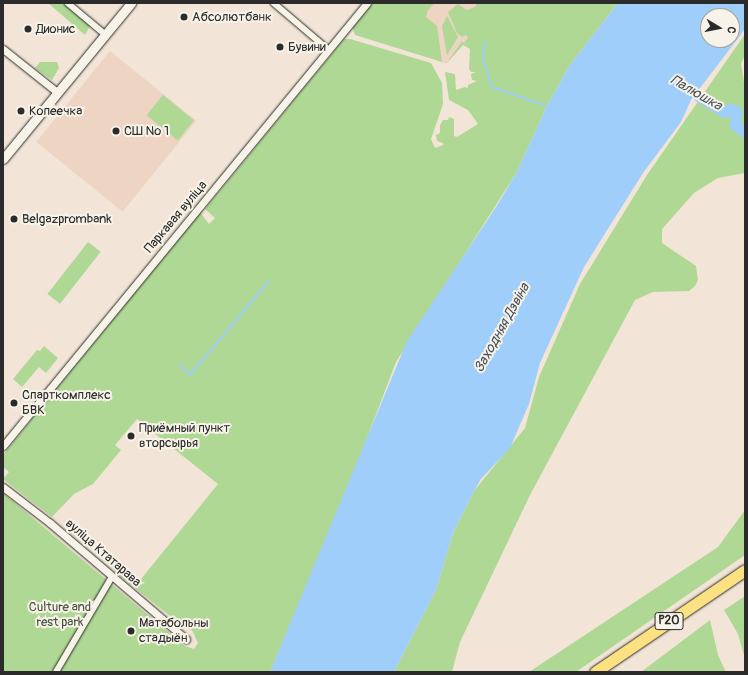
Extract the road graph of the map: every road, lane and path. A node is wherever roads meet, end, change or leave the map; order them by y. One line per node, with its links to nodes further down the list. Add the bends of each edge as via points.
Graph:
1 (68, 3): 5 (street)
2 (131, 3): 5 (street)
3 (274, 3): 7 (street)
4 (366, 3): 7 (street, Паркавая вуліца)
5 (105, 34): 8 (street)
6 (3, 49): 8 (street)
7 (329, 50): 10 (street, Паркавая вуліца)
8 (57, 92): 9 (street)
9 (3, 159)
10 (3, 446)
11 (3, 487): 13 (street, вуліца Ктатарава, via 50,523)
12 (745, 570): 16 (main road, Р20)
13 (112, 577): 14 (street, вуліца Ктатарава); 15 (street)
14 (186, 639)
15 (56, 672)
16 (594, 672)

